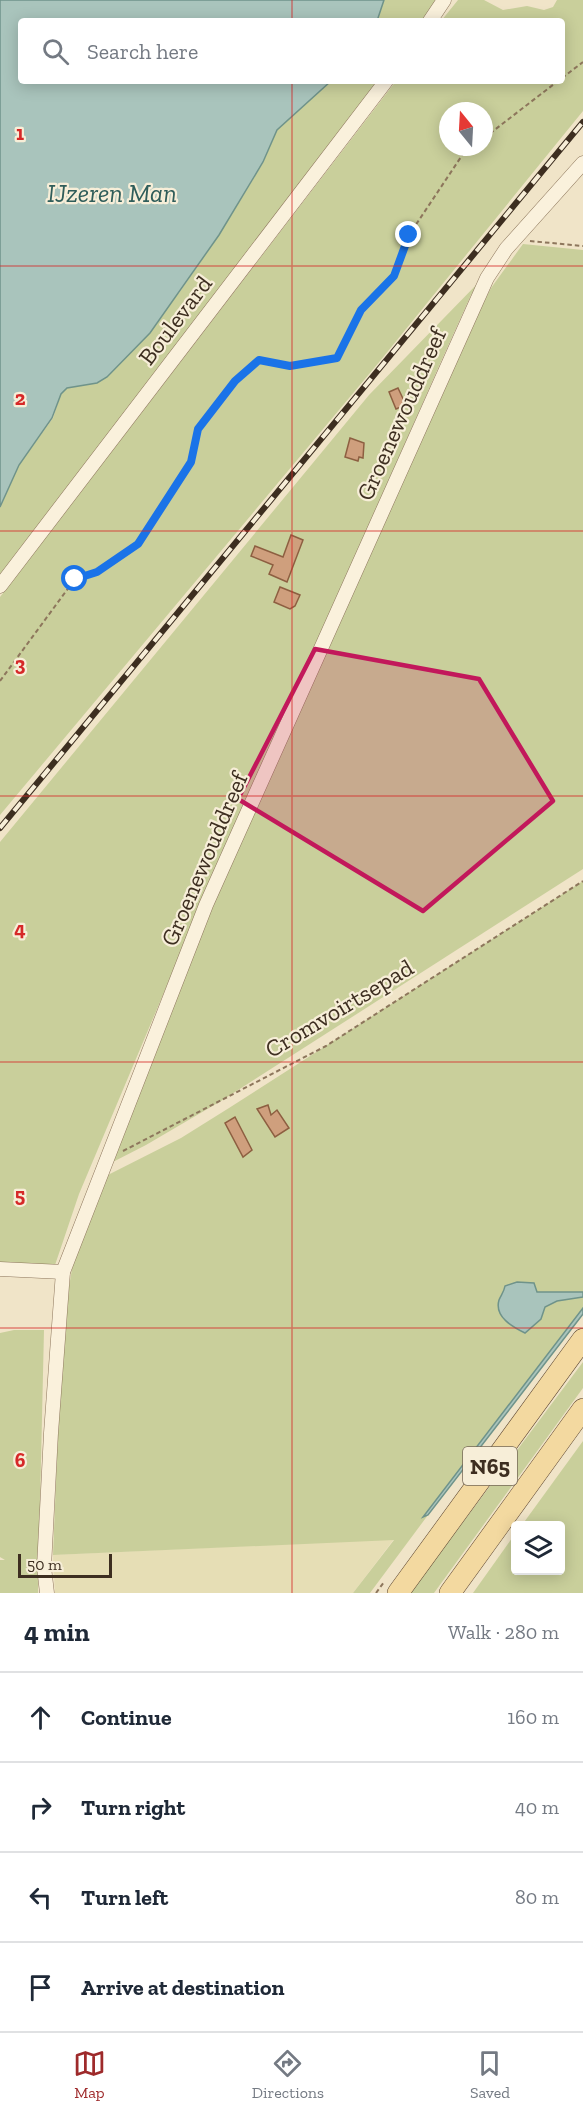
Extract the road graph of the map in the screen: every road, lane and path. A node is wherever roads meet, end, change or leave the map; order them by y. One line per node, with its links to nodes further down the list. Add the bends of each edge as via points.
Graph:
1 (444, 0): 2 (street)
2 (432, 18)
3 (583, 62): 4 (path)
4 (565, 76)
5 (384, 84): 12 (street, Boulevard)
6 (554, 84): 7 (path)
7 (493, 131)
8 (462, 156): 13 (path, via 409,235 394,276 361,310 337,358 290,366 259,360 235,381 198,429 191,462 138,544 97,572 75,579)
9 (583, 163): 10 (street, Groenewouddreef)
10 (515, 239): 11 (path); 15 (street, Groenewouddreef, via 487,278 206,904)
11 (583, 246)
12 (0, 586)
13 (0, 681)
14 (583, 881): 15 (path, Cromvoirtsepad, via 326,1046 128,1150)
15 (109, 1154): 17 (street, Groenewouddreef)
16 (0, 1269): 17 (street)
17 (63, 1272): 20 (street, Groenewouddreef, via 51,1432)
18 (583, 1339): 21 (main road, N65)
19 (583, 1408): 22 (main road, N65)
20 (47, 1593)
21 (398, 1593)
22 (450, 1593)

